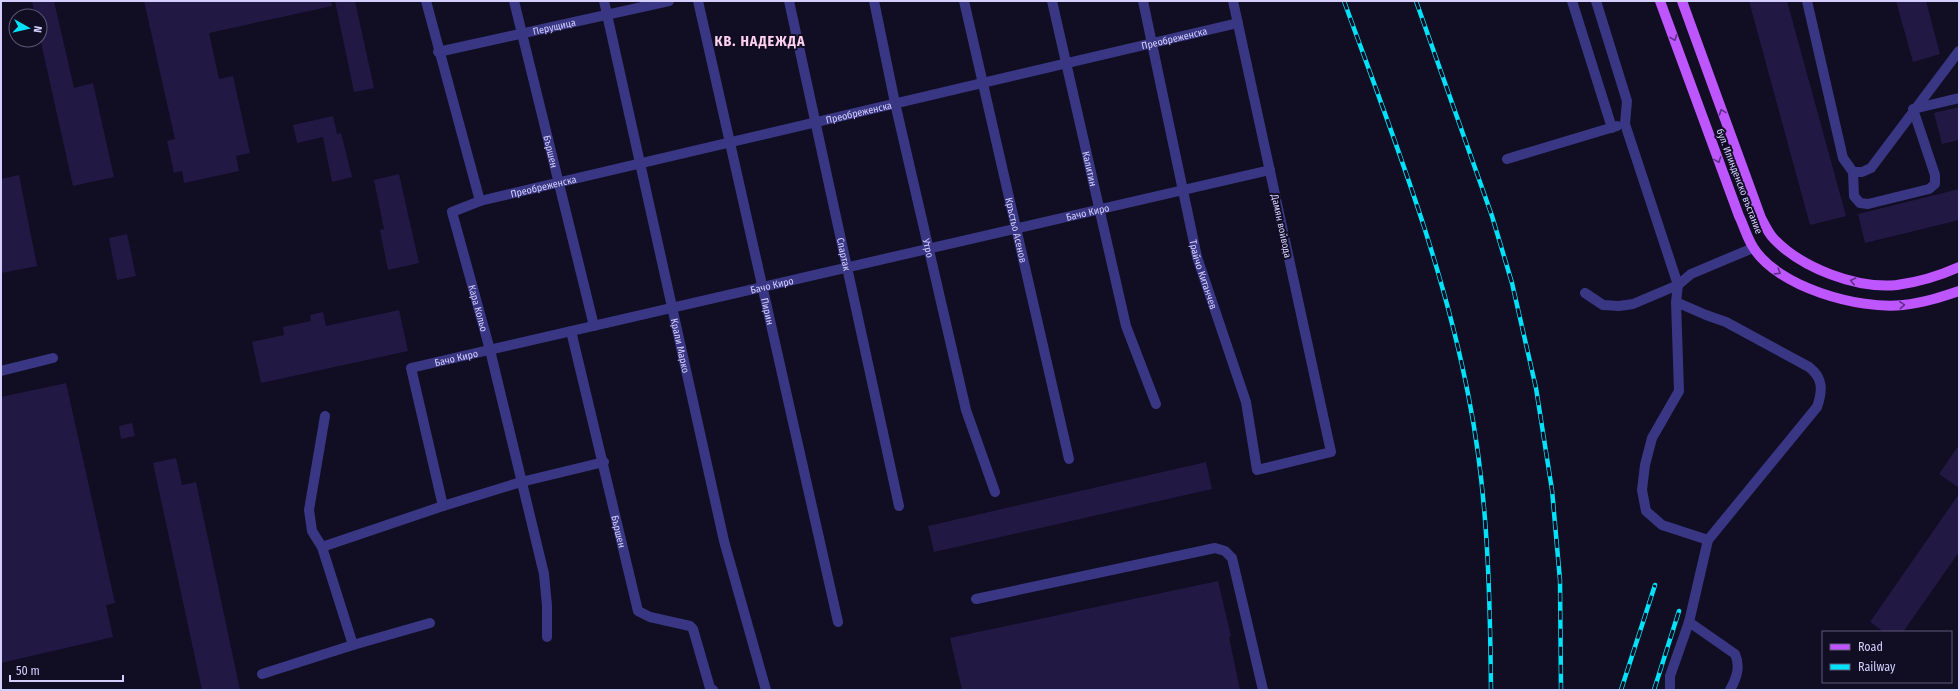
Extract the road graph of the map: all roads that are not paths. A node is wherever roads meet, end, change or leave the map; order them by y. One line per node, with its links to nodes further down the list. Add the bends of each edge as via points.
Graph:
1 (426, 1): 22 (street)
2 (514, 1): 19 (street, Бършен)
3 (604, 1): 17 (street, Крали Марко)
4 (669, 1): 17 (street, Перущица)
5 (698, 1): 31 (street, Пирин)
6 (789, 1): 28 (street, Спартак)
7 (874, 1): 26 (street, Утро)
8 (964, 1): 24 (street, Кръстьо Асенов)
9 (1052, 1): 23 (street, Калитин)
10 (1143, 1): 20 (street, Трайчо Китанчев)
11 (1233, 1): 18 (street, Дамян войвода)
12 (1572, 1): 30 (street)
13 (1596, 1): 29 (street, via 1628,101)
14 (1660, 1): 42 (main road, бул. Илинденско въстание, one-way to 42)
15 (1682, 1): 44 (main road, бул. Илинденско въстание, one-way to 15, via 1932,278 1896,285 1863,283 1832,276 1797,258 1773,238 1761,218)
16 (1807, 1): 35 (street, via 1843,158)
17 (608, 15): 19 (street, Перущица); 33 (street, Крали Марко)
18 (1238, 23): 20 (street, Преобреженска); 34 (street, Дамян войвода)
19 (522, 33): 22 (street, Перущица); 36 (street, Бършен)
20 (1152, 43): 23 (street, Преобреженска); 37 (street, Трайчо Китанчев)
21 (1959, 51): 27 (street)
22 (438, 52): 38 (street)
23 (1067, 63): 24 (street, Преобреженска); 39 (street, Калитин)
24 (983, 83): 26 (street, Преобреженска); 40 (street, Кръстьо Асенов)
25 (1959, 98): 27 (street)
26 (895, 103): 28 (street, Преобреженска); 41 (street, Утро)
27 (1913, 110): 35 (street, via 1871,168); 35 (street, via 1935,175 1935,184 1929,189 1868,204 1860,203 1854,196)
28 (815, 122): 31 (street, Преобреженска); 43 (street, Спартак)
29 (1624, 124): 30 (street); 45 (street)
30 (1612, 128): 32 (street)
31 (729, 142): 33 (street, Преобреженска); 46 (street, Пирин)
32 (1507, 159)
33 (640, 163): 36 (street, Преобреженска); 50 (street, Крали Марко)
34 (1270, 170): 37 (street, Бачо Киро); 58 (street, Дамян войвода)
35 (1853, 172)
36 (559, 182): 38 (street, Преобреженска); 51 (street, Бършен)
37 (1182, 190): 39 (street, Бачо Киро); 58 (street, Трайчо Китанчев, via 1196,257 1246,402 1257,470)
38 (480, 200): 53 (street, Кара Кольо, via 452,212)
39 (1099, 209): 40 (street, Бачо Киро); 56 (street, Калитин, via 1126,326)
40 (1016, 228): 41 (street, Бачо Киро); 59 (street, Кръстьо Асенов)
41 (928, 248): 43 (street, Бачо Киро); 62 (street, Утро, via 966,410)
42 (1753, 248): 45 (street, via 1691,274); 47 (main road, бул. Илинденско въстание, one-way to 47, via 1774,271 1810,289 1845,301 1902,305 1933,300)
43 (847, 267): 46 (street, Бачо Киро); 64 (street, Спартак)
44 (1959, 267)
45 (1678, 285): 48 (street, via 1633,304 1619,306 1603,305); 49 (street)
46 (762, 287): 50 (street, Бачо Киро); 68 (street, Пирин)
47 (1959, 291)
48 (1585, 293)
49 (1676, 302): 65 (street, via 1679,391 1652,438 1642,490 1646,511 1662,525); 65 (street, via 1726,322 1809,366 1822,382 1817,407)
50 (672, 308): 51 (street, Бачо Киро); 74 (street, Крали Марко, via 724,541)
51 (594, 326): 52 (street, Бачо Киро)
52 (571, 331): 53 (street, Бачо Киро); 60 (street, Бършен)
53 (490, 350): 61 (street, Кара Кольо); 63 (street, Бачо Киро, via 411,368)
54 (53, 358): 55 (street)
55 (1, 372)
56 (1156, 404)
57 (324, 416): 66 (street, via 309,510 312,531)
58 (1331, 452)
59 (1069, 459)
60 (604, 462): 61 (street); 75 (street, Бършен, via 638,611 693,629 710,688)
61 (522, 482): 63 (street); 71 (street, Кара Кольо, via 544,574)
62 (995, 492)
63 (443, 506): 66 (street)
64 (899, 506)
65 (1708, 540): 69 (street)
66 (322, 547): 72 (street)
67 (976, 599): 76 (street, via 1215,548 1232,558)
68 (838, 622)
69 (1689, 622): 77 (street, via 1670,676); 78 (street, via 1735,654 1738,671)
70 (430, 623): 72 (street)
71 (547, 637)
72 (353, 645): 73 (street)
73 (262, 674)
74 (766, 689)
75 (713, 690)
76 (1263, 690)
77 (1670, 690)
78 (1730, 690)

